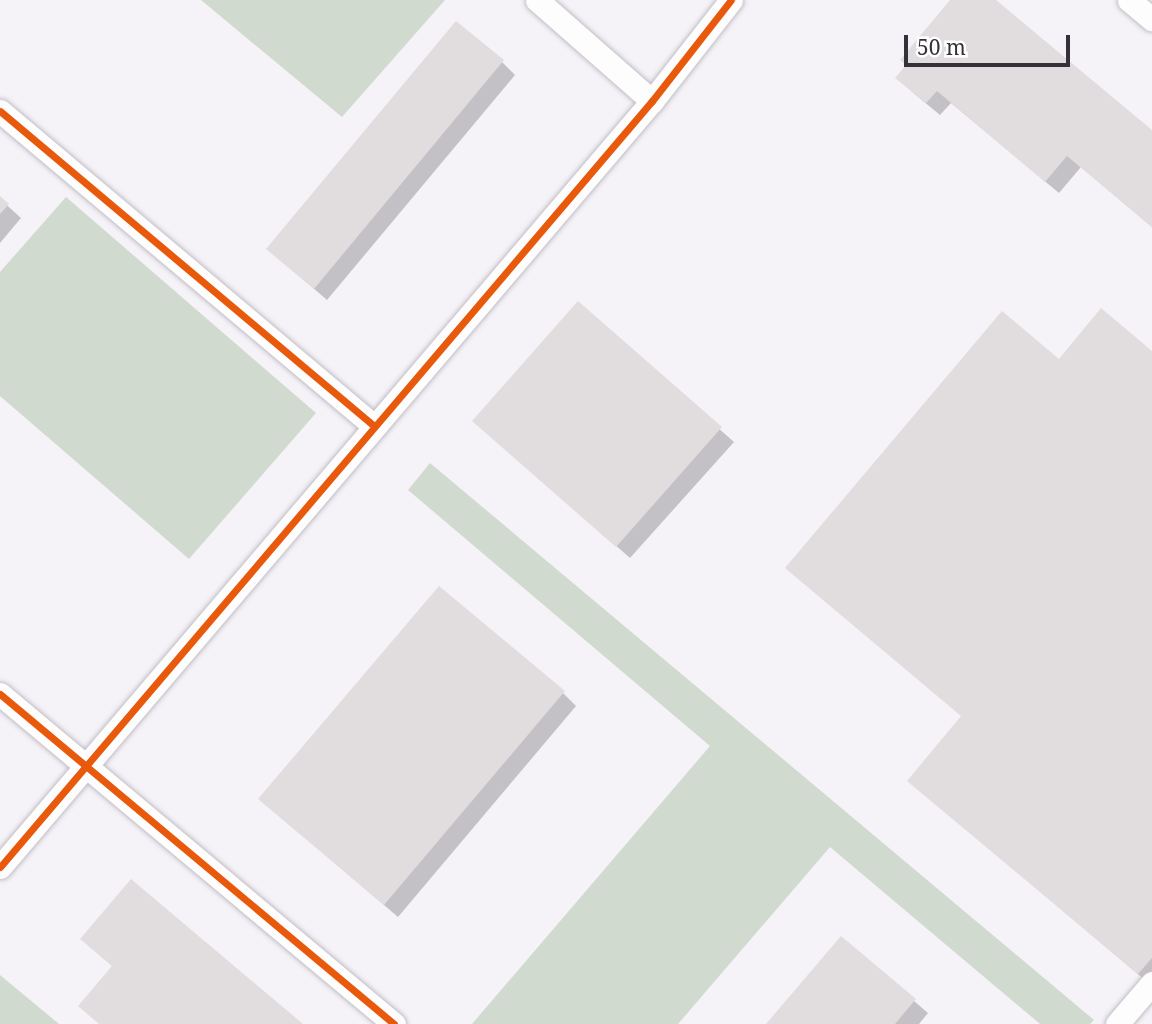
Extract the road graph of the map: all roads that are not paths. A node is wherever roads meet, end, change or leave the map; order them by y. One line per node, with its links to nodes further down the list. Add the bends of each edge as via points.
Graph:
1 (537, 0): 5 (street)
2 (731, 0): 5 (street)
3 (1129, 0): 4 (street)
4 (1152, 19)
5 (652, 101): 7 (street)
6 (0, 111): 7 (street)
7 (372, 424): 9 (street)
8 (0, 694): 9 (street)
9 (85, 764): 10 (street); 12 (street)
10 (0, 867)
11 (1152, 983): 13 (street)
12 (394, 1024)
13 (1118, 1024)

